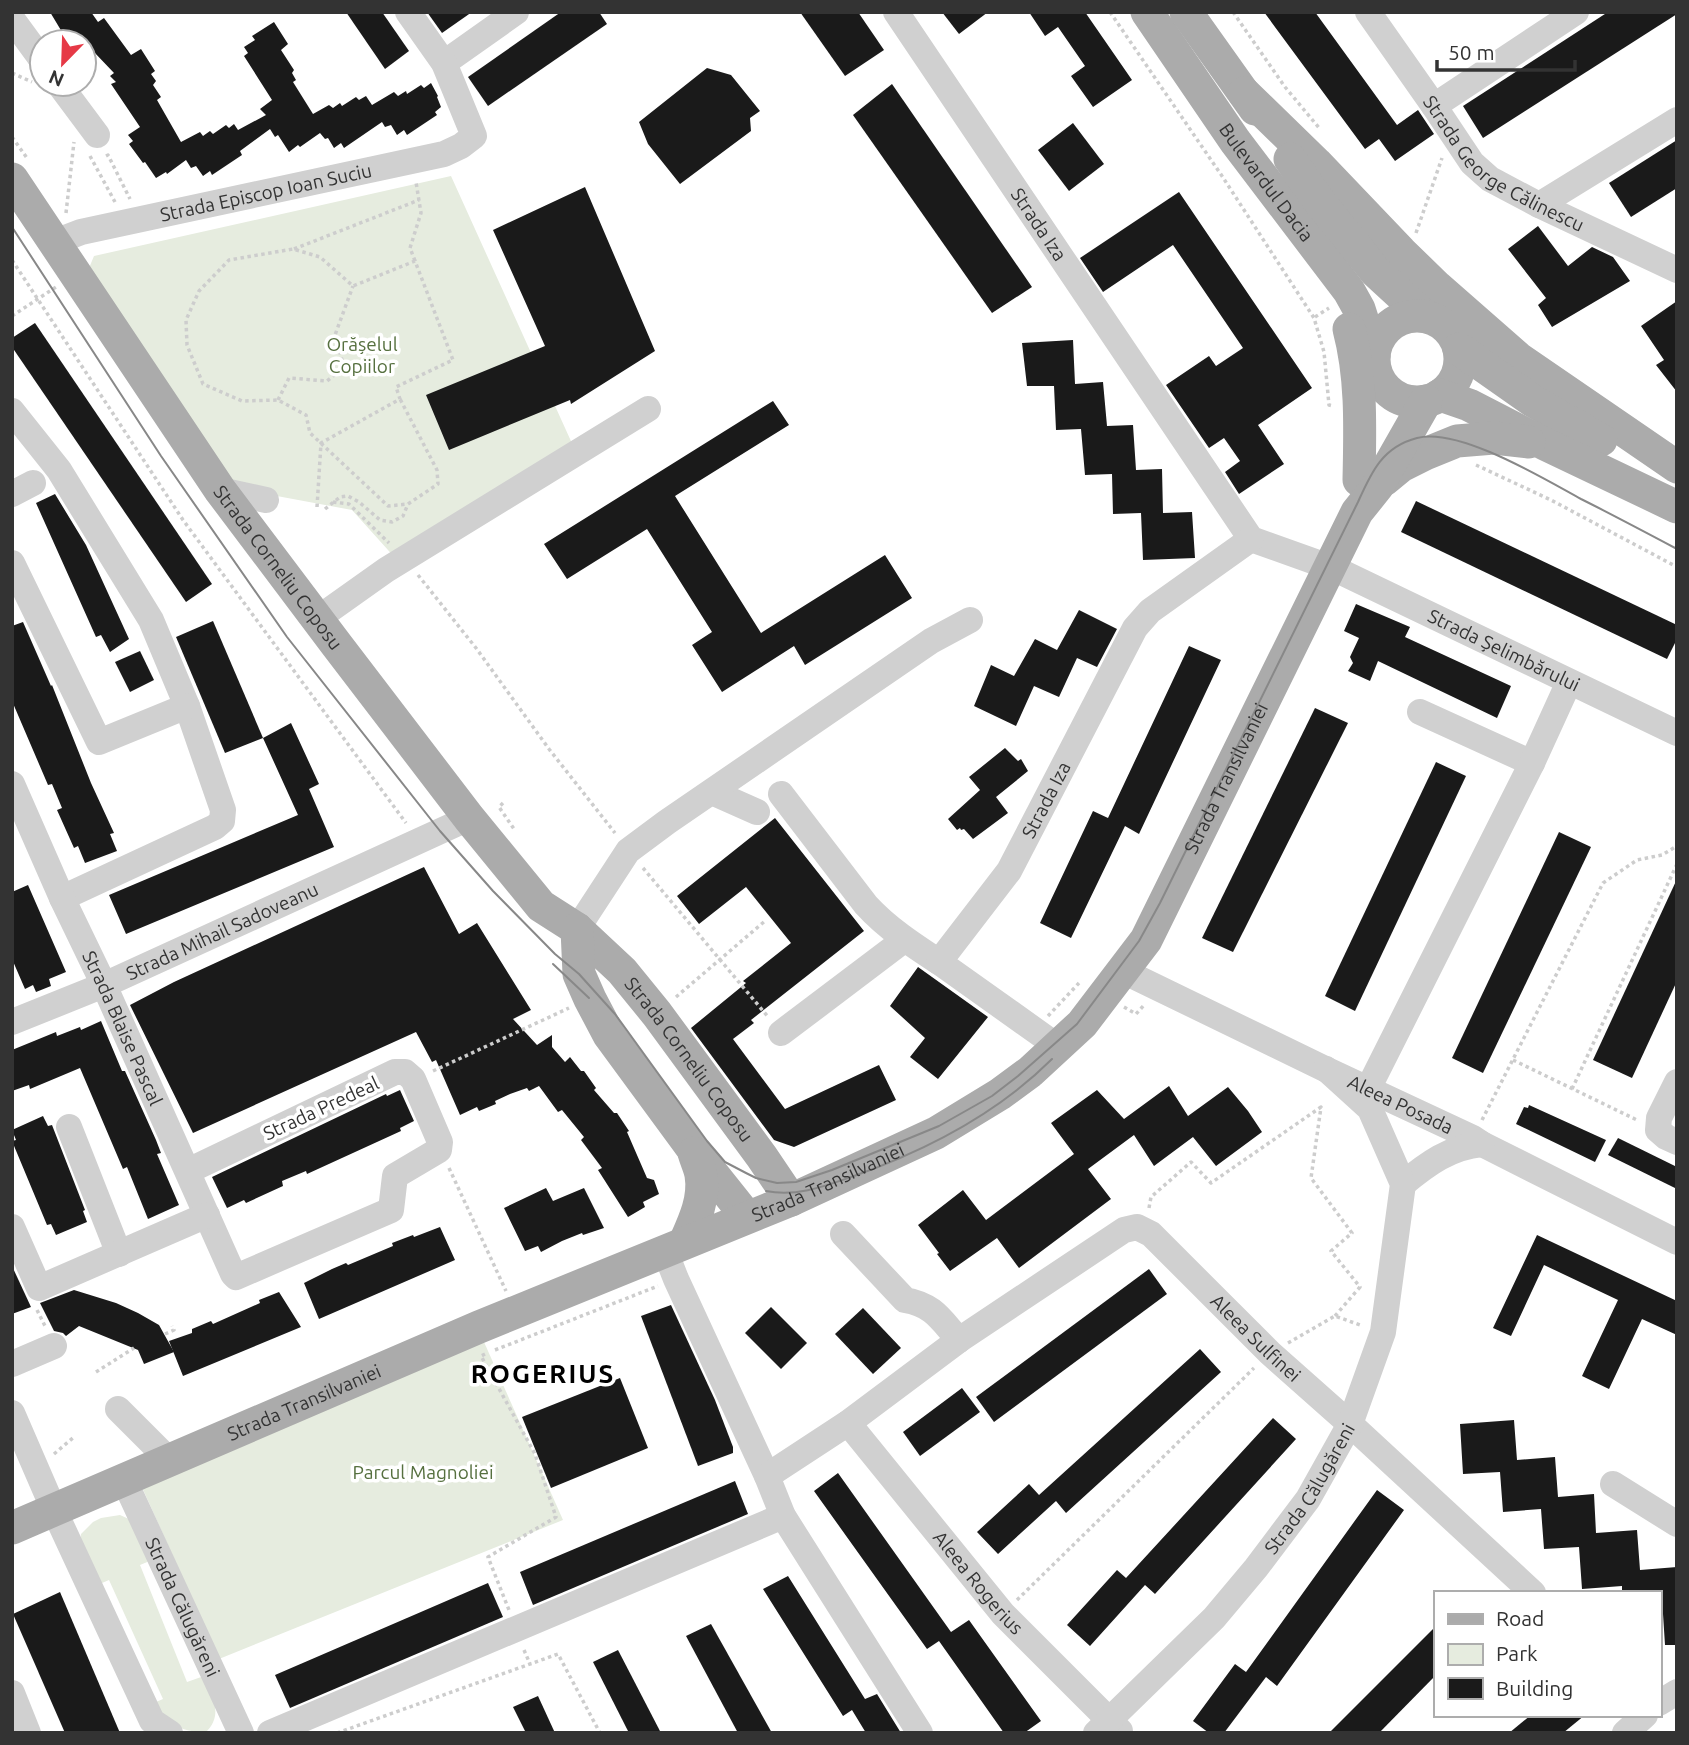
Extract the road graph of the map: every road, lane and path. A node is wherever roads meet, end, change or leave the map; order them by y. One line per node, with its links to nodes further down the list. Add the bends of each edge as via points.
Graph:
1 (408, 12): 11 (street)
2 (516, 12): 11 (street)
3 (896, 12): 53 (street, Strada Iza)
4 (1147, 12): 19 (main road, Bulevardul Dacia)
5 (1186, 12): 12 (main road, Bulevardul Dacia)
6 (1233, 12): 18 (path, via 1285,87)
7 (1368, 12): 14 (street, Strada George Călinescu)
8 (1576, 12): 14 (street)
9 (12, 19): 10 (street)
10 (28, 45)
11 (444, 63): 21 (street, Strada Episcop Ioan Suciu, via 474,136 444,155)
12 (1244, 93): 34 (main road, Bulevardul Dacia, via 1375,271); 44 (main road, via 1437,287 1518,358)
13 (60, 98): 20 (street)
14 (1434, 106): 16 (street, Strada George Călinescu)
15 (1677, 120): 26 (street)
16 (1451, 132): 26 (street, Strada George Călinescu, via 1472,163 1490,179); 27 (path, via 1442,139 1443,155)
17 (12, 137): 22 (path)
18 (1328, 138)
19 (1235, 141): 36 (main road, Bulevardul Dacia, via 1349,291); 46 (main road, via 1342,300 1352,339)
20 (88, 146): 24 (path, via 67,214); 25 (path, via 108,155 130,201)
21 (413, 161): 23 (path); 28 (street, Strada Episcop Ioan Suciu, via 81,232)
22 (20, 169): 28 (main road, Strada Corneliu Coposu)
23 (419, 200): 29 (path); 31 (path, via 421,212 410,248)
24 (59, 203)
25 (116, 205)
26 (1539, 205): 32 (street, Strada George Călinescu)
27 (1414, 240)
28 (55, 242): 47 (main road, Strada Corneliu Coposu)
29 (293, 249): 33 (path, via 320,257); 39 (path, via 229,260 199,291 186,320 187,345 204,384 242,401)
30 (12, 260): 71 (path, via 183,520)
31 (415, 261): 33 (path); 38 (path, via 453,360 396,387)
32 (1677, 270)
33 (353, 286): 39 (path, via 335,335 344,367 327,381 289,378)
34 (1424, 316): 35 (main road, via 1447,328); 36 (main road, via 1396,321 1385,330 1377,342)
35 (1459, 349): 37 (main road, via 1457,376); 45 (main road, via 1533,401)
36 (1377, 370): 37 (main road, via 1390,392 1401,399); 46 (main road, Strada Transilvaniei, via 1384,389)
37 (1433, 398): 43 (main road, via 1469,405); 46 (main road, Strada Transilvaniei)
38 (400, 399): 42 (path); 49 (path, via 437,470 438,484)
39 (278, 400): 42 (path, via 306,415 310,433)
40 (648, 409): 56 (street, via 386,570)
41 (12, 411): 60 (street, via 58,470 151,620)
42 (321, 443): 49 (path, via 388,506); 51 (path)
43 (1545, 444): 46 (main road, via 1494,438 1457,441); 50 (main road)
44 (1677, 467)
45 (1677, 481)
46 (1368, 483): 55 (main road, Strada Transilvaniei)
47 (220, 490): 48 (street); 56 (main road, Strada Corneliu Coposu)
48 (266, 500)
49 (408, 504): 52 (path, via 403,516 392,522 380,520 348,496)
50 (1677, 507)
51 (317, 508)
52 (325, 509)
53 (1251, 539): 55 (street); 80 (street, Strada Iza, via 1150,611 1135,628 1009,871)
54 (12, 563): 60 (street, via 99,742)
55 (1330, 567): 59 (street, Strada Șelimbărului); 81 (main road, Strada Transilvaniei, via 1165,904 1146,940)
56 (317, 620): 69 (main road, Strada Corneliu Coposu)
57 (970, 620): 65 (street, via 930,641)
58 (476, 648): 72 (path)
59 (1569, 681): 62 (street, Strada Șelimbărului); 63 (street)
60 (187, 706): 75 (street, via 223,810 222,821)
61 (1420, 712): 63 (street)
62 (1677, 733)
63 (1532, 763): 94 (street)
64 (12, 784): 75 (street, Strada Blaise Pascal)
65 (712, 792): 68 (street); 72 (street)
66 (781, 794): 78 (street, via 866,905)
67 (503, 803): 70 (path, via 499,807)
68 (757, 812)
69 (469, 818): 71 (street, Strada Mihail Sadoveanu); 77 (main road, Strada Corneliu Coposu, via 541,906)
70 (514, 829)
71 (426, 838): 82 (street, Strada Mihail Sadoveanu)
72 (623, 844): 77 (street); 79 (path)
73 (1677, 846): 89 (path, via 1662,855 1637,860 1603,883)
74 (1677, 863): 93 (path)
75 (62, 898): 82 (street, Strada Blaise Pascal)
76 (765, 921): 79 (path)
77 (577, 929): 83 (main road, via 579,974); 85 (main road, Strada Corneliu Coposu, via 622,971)
78 (904, 940): 80 (street); 87 (street)
79 (720, 960): 85 (path); 87 (path)
80 (939, 962): 88 (street)
81 (1114, 983): 84 (path, via 1136,1014); 88 (main road, Strada Transilvaniei, via 1082,1024); 88 (path, via 1083,978); 90 (street, Aleea Posada)
82 (104, 985): 86 (street, Strada Mihail Sadoveanu); 102 (street, Strada Blaise Pascal)
83 (590, 999): 91 (path); 101 (main road, via 609,1035)
84 (1148, 1001)
85 (657, 1014): 104 (main road, Strada Corneliu Coposu)
86 (12, 1022)
87 (781, 1033)
88 (1046, 1038): 104 (main road, Strada Transilvaniei, via 1030,1072 958,1121)
89 (1513, 1060): 93 (path); 99 (path)
90 (1326, 1069): 94 (street, Aleea Posada); 103 (street, via 1370,1109)
91 (413, 1079): 100 (street); 102 (street, Strada Predeal, via 405,1072 395,1072)
92 (1677, 1082): 98 (street)
93 (1572, 1088): 98 (path)
94 (1368, 1089): 99 (street, Aleea Posada)
95 (1322, 1097): 96 (path)
96 (1321, 1107): 108 (path, via 1211,1183 1191,1162 1151,1197); 115 (path, via 1311,1178 1352,1233 1331,1251 1360,1287)
97 (69, 1127): 111 (street)
98 (1665, 1130)
99 (1477, 1141): 103 (street, via 1428,1163); 110 (street, Aleea Posada)
100 (439, 1147): 105 (street, Strada Blaise Pascal, via 395,1176 391,1210 236,1277); 114 (path)
101 (692, 1148): 106 (main road); 112 (main road, via 701,1194 696,1216)
102 (188, 1171): 105 (street, Strada Blaise Pascal)
103 (1403, 1184): 117 (street, Strada Călugăreni)
104 (791, 1200): 106 (main road, Strada Transilvaniei)
105 (207, 1215): 111 (street)
106 (747, 1217): 112 (main road, Strada Transilvaniei)
107 (12, 1227): 113 (street)
108 (1143, 1230): 119 (street, via 1124,1230); 122 (street, Aleea Sulfinei)
109 (843, 1234): 119 (street, via 905,1300 931,1308)
110 (1677, 1242)
111 (119, 1254): 113 (street)
112 (675, 1258): 114 (main road, Strada Transilvaniei); 130 (street); 139 (path, via 481,1356 535,1454 556,1517 488,1557)
113 (39, 1288): 120 (path, via 33,1301)
114 (515, 1312): 129 (main road, Strada Transilvaniei)
115 (1335, 1316): 117 (path); 122 (path)
116 (172, 1326): 118 (path, via 174,1330)
117 (1383, 1332): 128 (street, Strada Călugăreni)
118 (166, 1334)
119 (959, 1340): 127 (street)
120 (54, 1346): 123 (street)
121 (134, 1348): 124 (path)
122 (1270, 1353): 128 (street, Aleea Sulfinei); 138 (path)
123 (12, 1364)
124 (96, 1372)
125 (118, 1409): 129 (street)
126 (12, 1413): 133 (street)
127 (848, 1423): 130 (street); 138 (street, Aleea Rogerius)
128 (1350, 1424): 137 (street, Aleea Sulfinei); 145 (street, Strada Călugăreni, via 1308,1499 1256,1568)
129 (169, 1460): 131 (main road, Strada Transilvaniei)
130 (767, 1476): 134 (street)
131 (124, 1480): 133 (main road, Strada Transilvaniei); 148 (street, Strada Călugăreni)
132 (1613, 1484): 135 (street)
133 (54, 1510): 136 (main road, Strada Transilvaniei); 147 (street, via 152,1721)
134 (783, 1516): 139 (street); 152 (street)
135 (1677, 1524)
136 (12, 1528)
137 (1531, 1591)
138 (1003, 1614): 145 (street, Aleea Rogerius)
139 (516, 1629): 140 (path); 149 (street)
140 (530, 1664): 150 (path); 151 (path, via 558,1654)
141 (1677, 1692): 143 (street)
142 (12, 1693): 146 (street)
143 (1661, 1702)
144 (1643, 1717): 153 (street)
145 (1109, 1729)
146 (28, 1733)
147 (170, 1733)
148 (241, 1733)
149 (270, 1733)
150 (337, 1733)
151 (600, 1733)
152 (920, 1733)
153 (1626, 1733)

